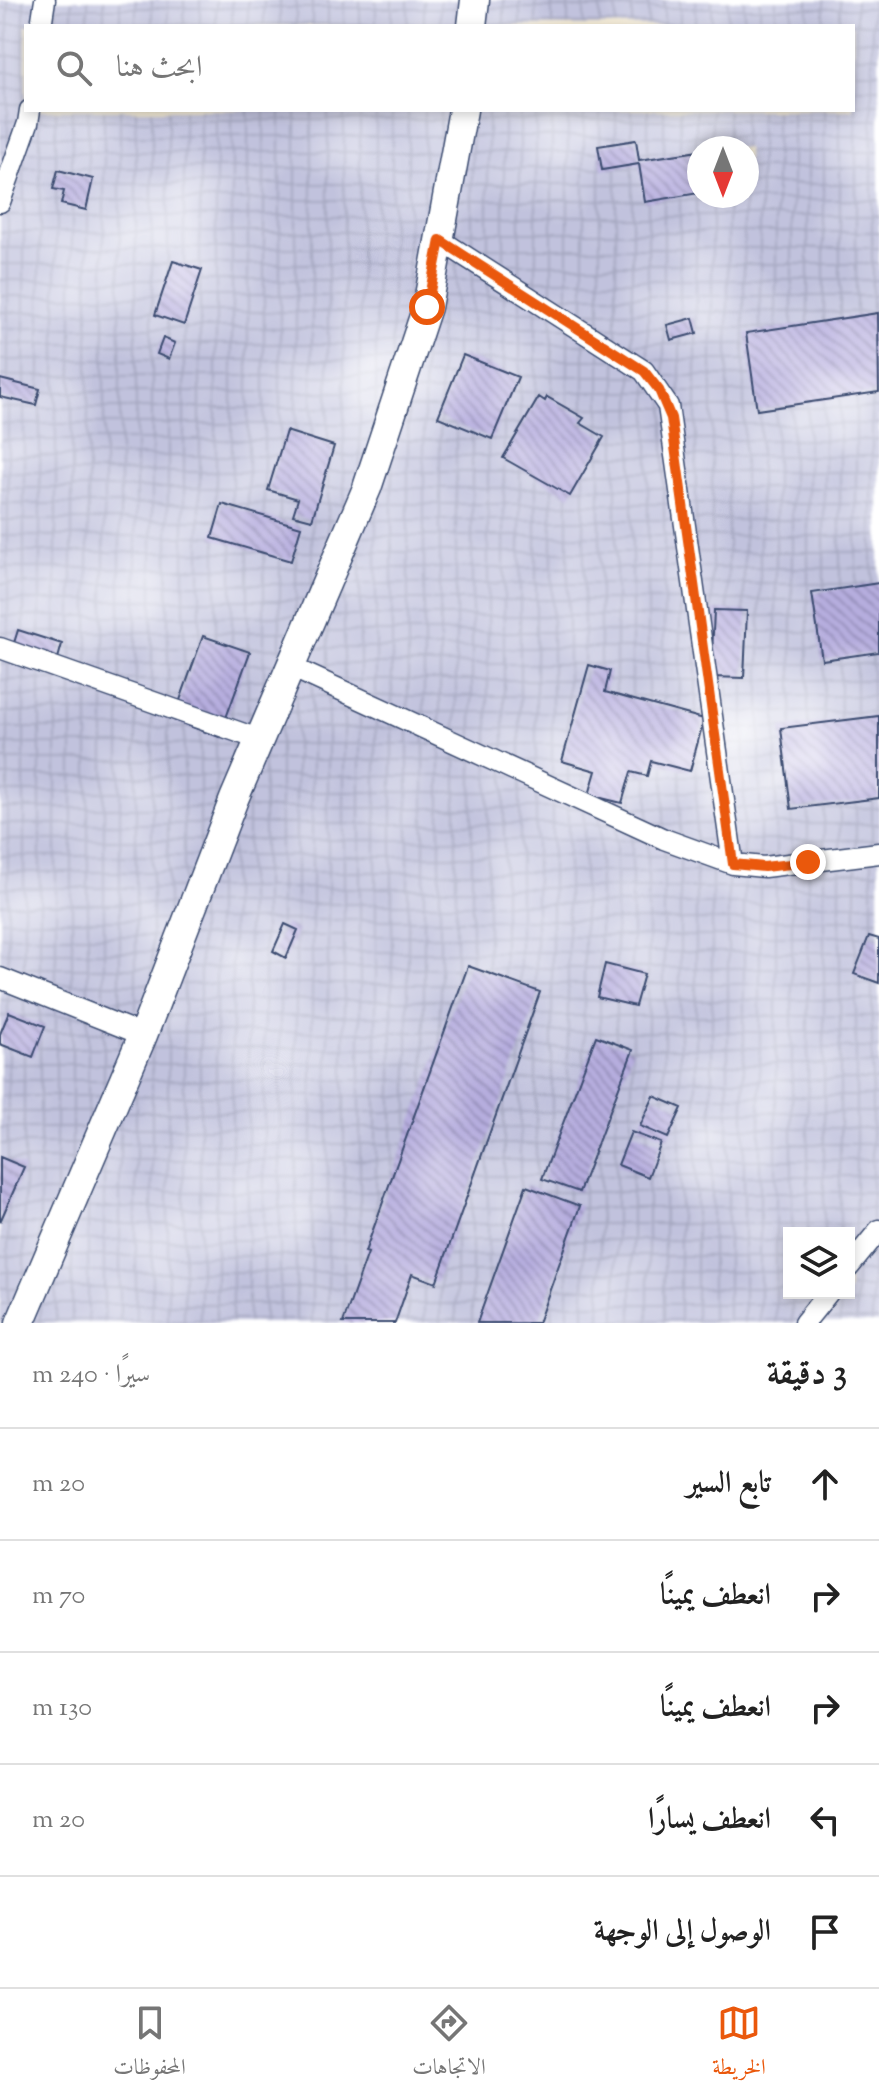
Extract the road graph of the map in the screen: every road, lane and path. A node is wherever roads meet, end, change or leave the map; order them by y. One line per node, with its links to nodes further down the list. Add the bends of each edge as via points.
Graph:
1 (45, 0): 3 (street)
2 (475, 0): 4 (main road)
3 (41, 24)
4 (472, 24)
5 (30, 112): 7 (street)
6 (463, 112): 8 (main road)
7 (0, 202)
8 (440, 240): 10 (main road, via 427,307 367,488); 13 (street, via 644,371 668,406)
9 (0, 648): 11 (street)
10 (291, 667): 11 (main road); 13 (street, via 664,839)
11 (261, 740): 15 (main road)
12 (879, 853): 13 (street, via 764,867)
13 (733, 864)
14 (0, 978): 15 (street)
15 (143, 1035): 19 (main road)
16 (879, 1230): 17 (street)
17 (855, 1260)
18 (823, 1299): 20 (street)
19 (20, 1323)
20 (804, 1323)

